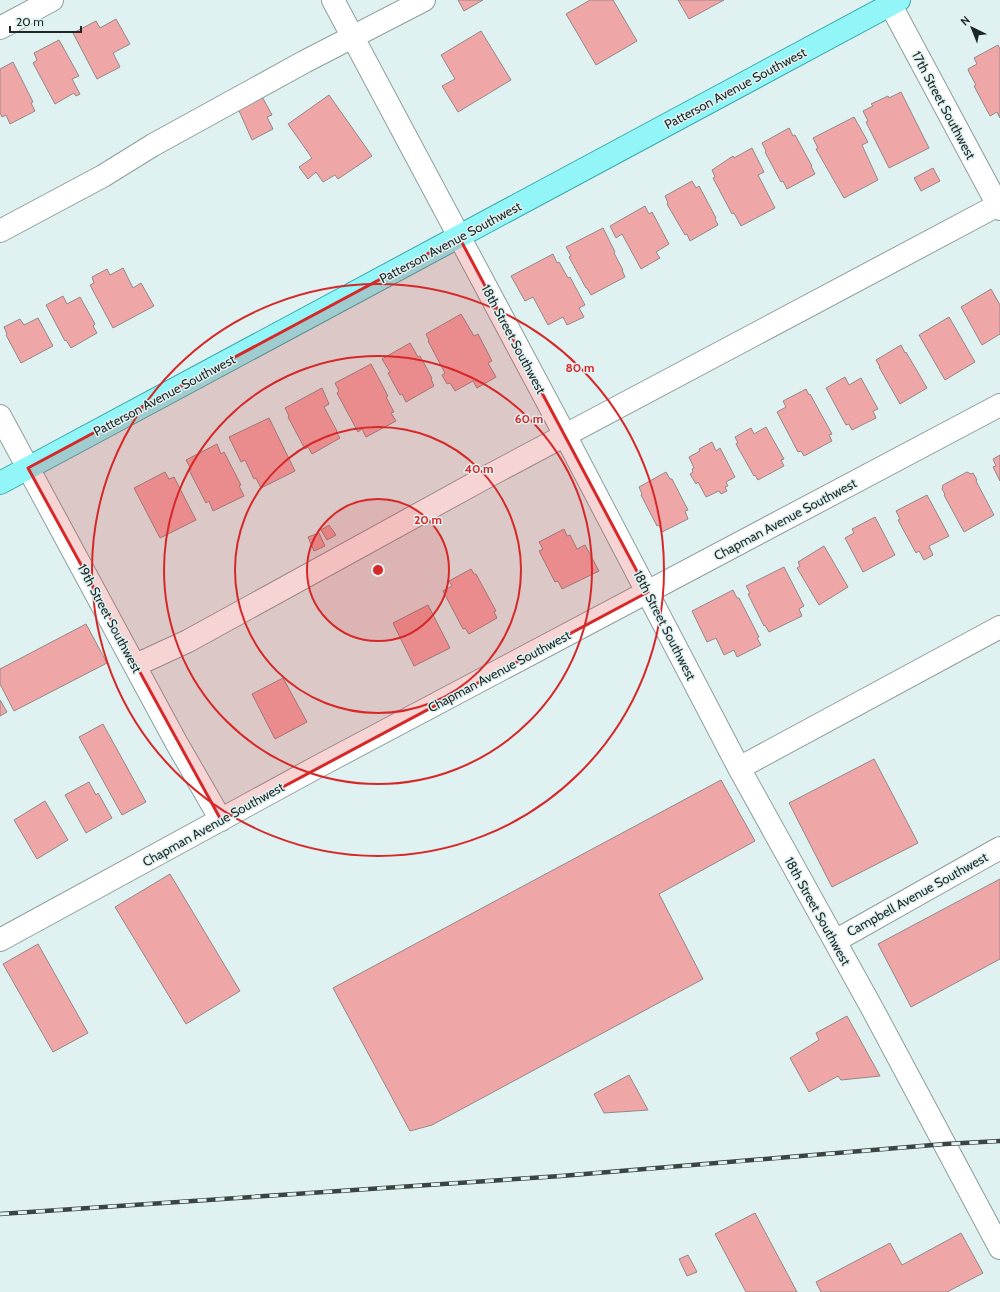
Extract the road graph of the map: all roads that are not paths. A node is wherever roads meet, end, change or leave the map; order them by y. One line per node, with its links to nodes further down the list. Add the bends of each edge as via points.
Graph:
1 (52, 0): 5 (street)
2 (333, 0): 6 (street, 18th Street Southwest)
3 (424, 0): 6 (street)
4 (892, 2): 7 (street, 17th Street Southwest); 9 (main road, Patterson Avenue Southwest)
5 (0, 28)
6 (354, 38): 8 (street, via 304,62); 9 (street, 18th Street Southwest)
7 (999, 206): 12 (street)
8 (0, 231)
9 (459, 237): 12 (street, 18th Street Southwest); 13 (main road, Patterson Avenue Southwest)
10 (1000, 405): 15 (street, Chapman Avenue Southwest)
11 (0, 416): 13 (street, 19th Street Southwest)
12 (565, 435): 15 (street, 18th Street Southwest); 17 (street, via 188,641)
13 (28, 468): 14 (main road, Patterson Avenue Southwest); 17 (street, 19th Street Southwest)
14 (0, 483)
15 (648, 592): 18 (street, 18th Street Southwest); 19 (street, Chapman Avenue Southwest)
16 (1000, 628): 18 (street)
17 (136, 665): 19 (street, 19th Street Southwest)
18 (739, 768): 22 (street, 18th Street Southwest)
19 (221, 820): 21 (street, Chapman Avenue Southwest)
20 (1000, 848): 22 (street, Campbell Avenue Southwest)
21 (0, 940)
22 (834, 941): 23 (street, 18th Street Southwest)
23 (1000, 1248)

